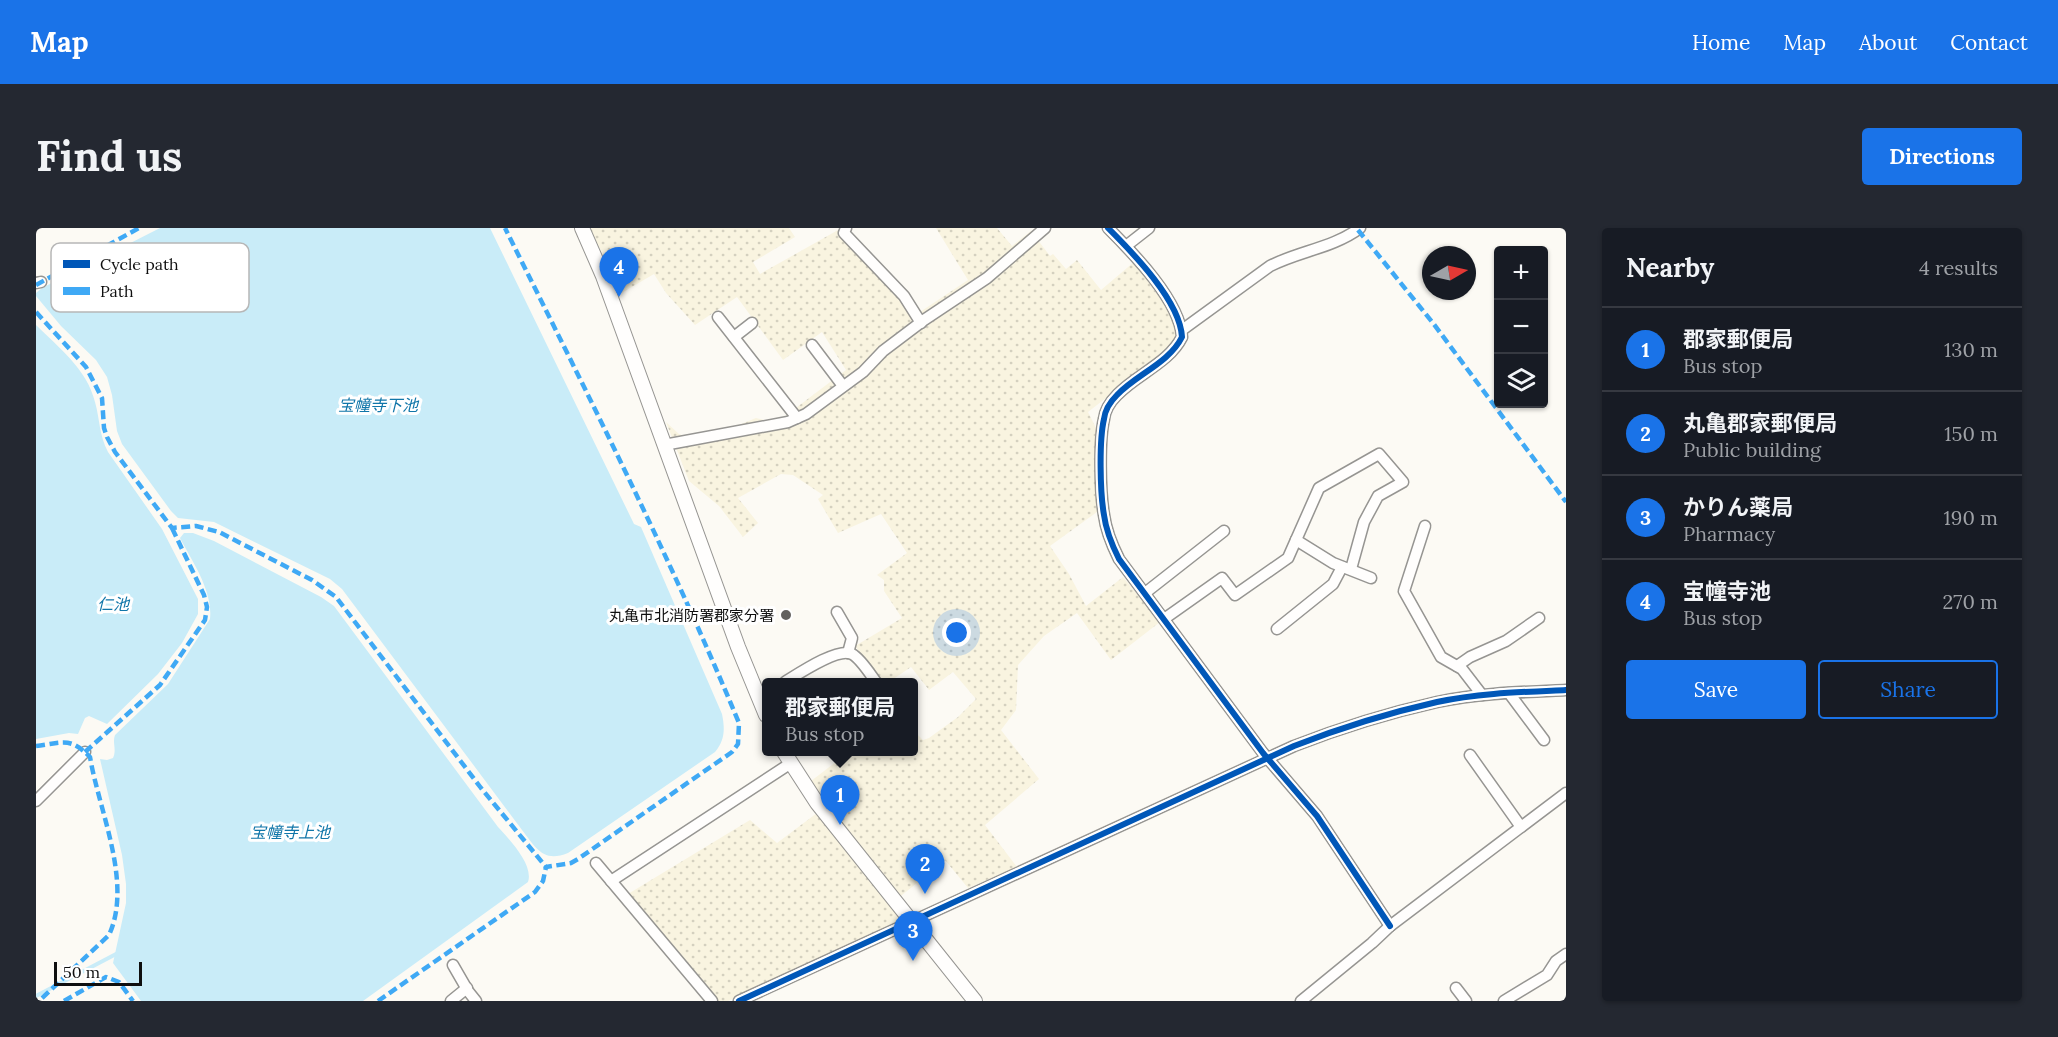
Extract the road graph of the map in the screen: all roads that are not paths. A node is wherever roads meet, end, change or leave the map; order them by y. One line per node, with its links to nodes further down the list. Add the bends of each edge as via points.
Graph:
1 (582, 228): 16 (street)
2 (846, 228): 10 (street, via 844,233 904,296)
3 (1045, 228): 10 (street, via 987,278)
4 (1108, 228): 7 (street)
5 (1149, 228): 7 (street)
6 (1360, 228): 11 (street, via 1323,248 1285,258)
7 (1126, 246): 11 (street, via 1164,295)
8 (718, 317): 12 (street)
9 (752, 323): 12 (street)
10 (921, 323): 14 (street)
11 (1182, 330): 22 (street, via 1174,349 1119,393 1104,419 1104,517 1119,559)
12 (734, 337): 15 (street)
13 (812, 345): 14 (street)
14 (843, 386): 15 (street)
15 (797, 418): 16 (street)
16 (664, 445): 33 (street, via 738,647)
17 (1425, 526): 28 (street, via 1404,591 1441,657)
18 (1224, 531): 22 (street)
19 (1296, 540): 20 (street); 20 (street, via 1319,488 1379,454 1403,482 1378,496); 25 (street, via 1288,558 1235,595 1222,578)
20 (1346, 568): 21 (street); 26 (street, via 1333,585)
21 (1371, 578)
22 (1145, 593): 25 (street)
23 (837, 612): 27 (street, via 852,638)
24 (1539, 618): 28 (street, via 1506,641)
25 (1164, 619): 39 (street)
26 (1277, 629)
27 (848, 653): 29 (street); 30 (street, via 854,654)
28 (1457, 666): 34 (street)
29 (791, 678)
30 (873, 678)
31 (1566, 690): 32 (street)
32 (1509, 693): 34 (street); 35 (street)
33 (762, 695)
34 (1482, 695): 39 (street, via 1377,718)
35 (1544, 740)
36 (85, 752): 41 (street)
37 (1470, 755): 42 (street)
38 (788, 757): 44 (street); 45 (street, via 817,803)
39 (1268, 758): 45 (street); 46 (street, via 1317,816)
40 (1565, 797): 42 (street)
41 (36, 801)
42 (1521, 827): 46 (street)
43 (596, 863): 44 (street)
44 (611, 881): 53 (street)
45 (913, 921): 54 (street); 55 (street)
46 (1390, 926): 56 (street)
47 (1566, 954): 58 (street, via 1547,975)
48 (453, 965): 49 (street)
49 (467, 988): 51 (street); 52 (street)
50 (1456, 988): 57 (street)
51 (451, 1001)
52 (476, 1001)
53 (712, 1001)
54 (739, 1001)
55 (975, 1001)
56 (1300, 1001)
57 (1466, 1001)
58 (1504, 1001)

